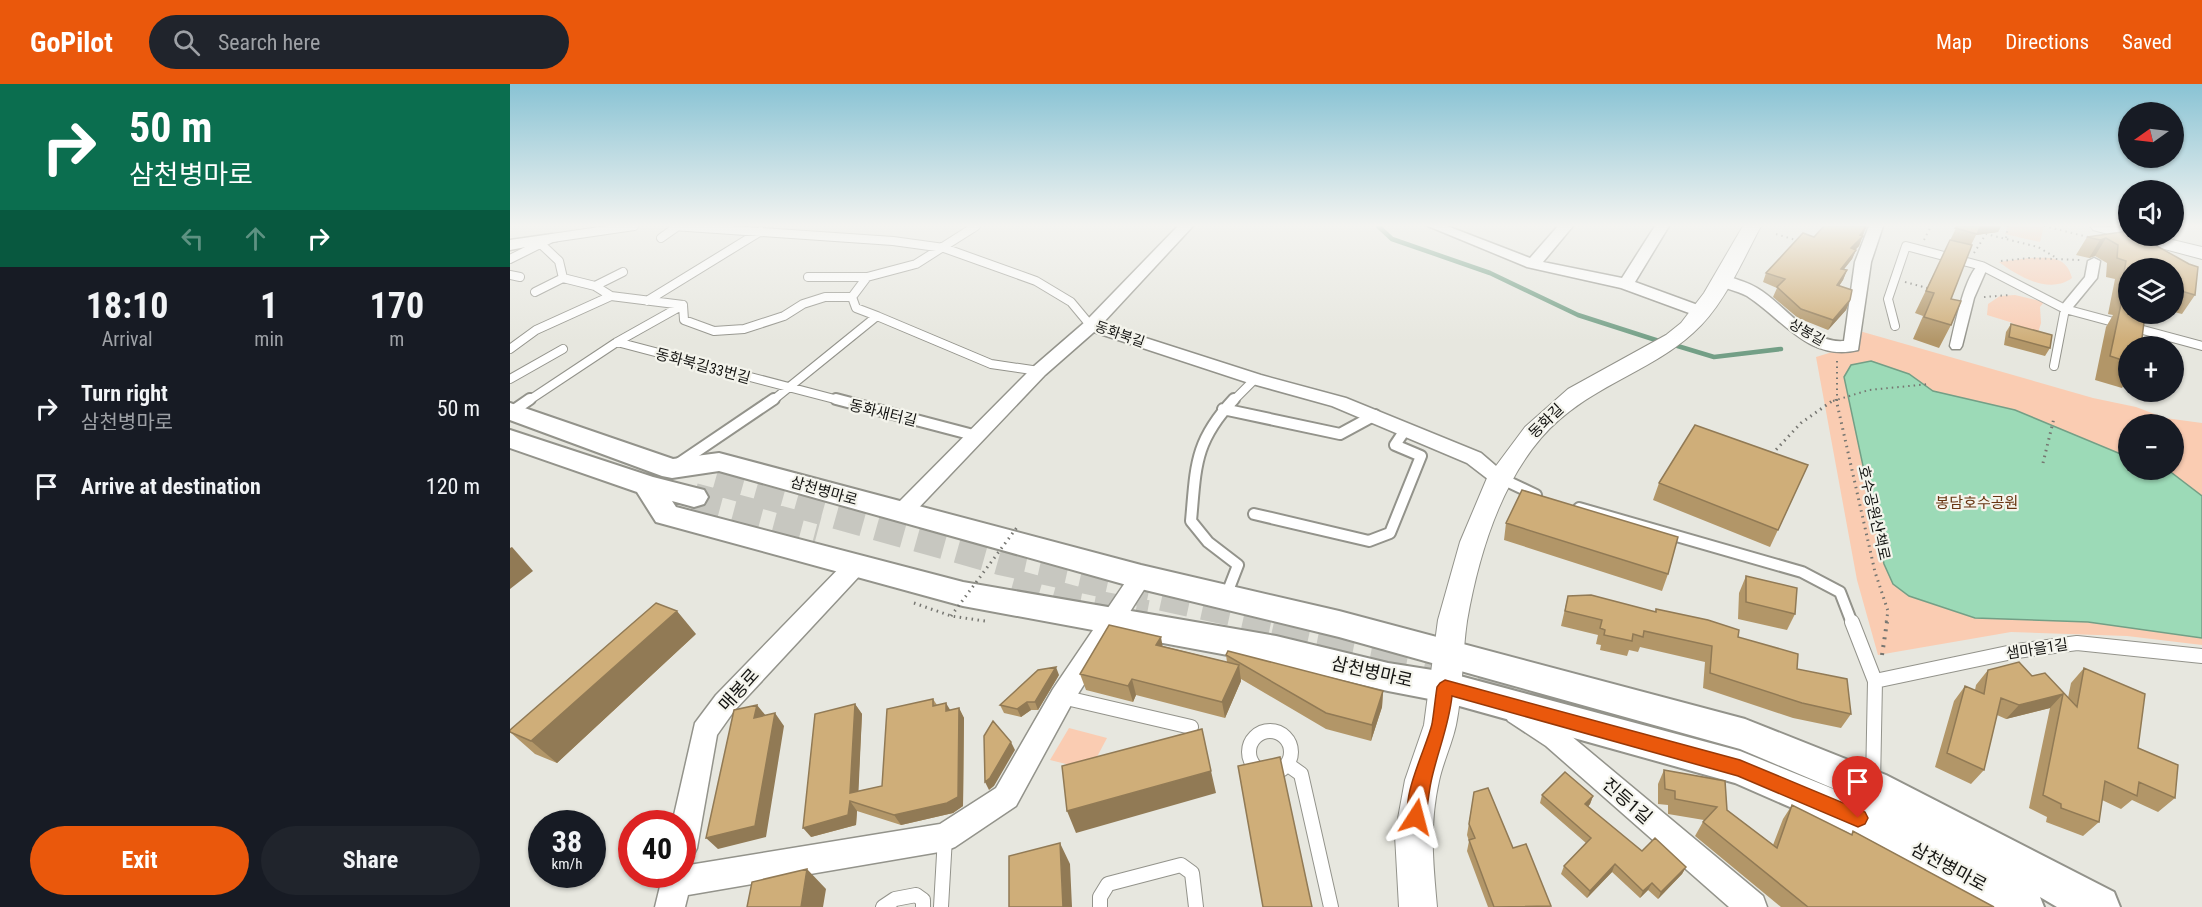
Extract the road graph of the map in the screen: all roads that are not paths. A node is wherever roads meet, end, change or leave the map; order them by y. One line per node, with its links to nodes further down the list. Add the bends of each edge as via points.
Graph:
1 (560, 264): 19 (lane)
2 (708, 264): 26 (lane)
3 (913, 264): 18 (lane)
4 (990, 264): 31 (lane, 동화북길, via 1036,281 1071,302)
5 (1150, 264): 31 (street)
6 (1535, 264): 21 (street)
7 (1638, 264): 21 (street)
8 (1731, 264): 20 (street, 동화길)
9 (1863, 264): 20 (street, 상봉길, via 1852,346 1837,349 1791,325 1752,292)
10 (1898, 264): 32 (lane, via 1888,299)
11 (1975, 264): 13 (lane)
12 (2093, 264): 28 (street, via 2091,278)
13 (1982, 266): 28 (lane); 34 (street, via 1968,298)
14 (623, 272): 22 (lane)
15 (510, 275): 16 (lane)
16 (520, 277)
17 (808, 277): 18 (lane)
18 (867, 277): 25 (lane)
19 (563, 278): 22 (lane); 23 (lane)
20 (1722, 280): 29 (street, 동화길)
21 (1626, 284): 29 (street)
22 (595, 286): 24 (lane)
23 (536, 292)
24 (611, 296): 26 (lane); 36 (lane, via 536,330)
25 (852, 297): 27 (lane, via 825,297 744,329 714,331 684,320); 30 (lane, via 856,308)
26 (647, 302): 27 (lane)
27 (683, 305): 33 (lane)
28 (2065, 309): 35 (lane); 38 (lane)
29 (1700, 312): 49 (street, 동화길, via 1688,327 1664,344 1596,381 1551,414)
30 (877, 316): 39 (lane, via 991,364); 42 (lane)
31 (1091, 326): 39 (street); 41 (street, 동화북길)
32 (1895, 326)
33 (617, 342): 42 (lane, 동화북길33번길); 45 (lane)
34 (1956, 346)
35 (2202, 346)
36 (510, 349)
37 (563, 349): 40 (lane)
38 (2054, 366)
39 (1039, 371): 47 (street)
40 (510, 379)
41 (1255, 379): 43 (lane); 44 (street, 동화북길)
42 (789, 389): 47 (lane, 동화새터길); 48 (lane)
43 (1223, 410): 44 (lane, via 1340,434); 57 (lane, via 1196,463 1191,521 1208,542 1238,565)
44 (1374, 415): 46 (street, 동화북길)
45 (510, 421): 48 (main road, 삼천병마로)
46 (1406, 430): 49 (street, 동화북길, via 1474,458); 54 (lane, via 1395,445 1421,456 1390,533 1382,538 1369,541)
47 (977, 436): 53 (street)
48 (659, 477): 50 (main road); 53 (main road, 삼천병마로, via 719,462); 55 (main road, 삼천병마로, via 666,515)
49 (1500, 478): 51 (lane); 62 (street, 동화길, via 1473,542 1453,620)
50 (705, 489)
51 (1543, 497)
52 (1565, 503): 63 (lane, via 1802,572 1840,592)
53 (901, 513): 56 (main road, 삼천병마로)
54 (1254, 514)
55 (857, 564): 58 (main road, 삼천병마로, via 963,594); 69 (street, 매봉로, via 704,731)
56 (1141, 577): 57 (main road, 삼천병마로); 58 (street)
57 (1226, 596): 59 (main road, 삼천병마로)
58 (1113, 621): 60 (main road, 삼천병마로); 64 (street)
59 (1339, 624): 60 (main road, via 1345,632 1332,642); 62 (main road, 삼천병마로)
60 (1276, 650): 62 (main road, 삼천병마로)
61 (2202, 656): 63 (lane, 샘마을1길, via 2077,643 2018,651)
62 (1447, 670): 65 (main road, 삼천병마로); 68 (main road, 삼천병마로, via 1745,735); 78 (street, 동화길, via 1440,725 1422,780 1413,835)
63 (1875, 681): 68 (lane)
64 (1062, 698): 66 (lane); 70 (street, via 1006,797)
65 (1499, 701): 79 (street, 진등1길, via 1555,738); 80 (main road, 삼천병마로, via 1740,768 1858,818)
66 (1191, 727)
67 (1287, 764): 77 (lane, via 1301,774)
68 (1873, 787): 81 (main road, 삼천병마로)
69 (689, 810)
70 (945, 837): 71 (street); 74 (lane)
71 (696, 884)
72 (883, 907): 73 (lane, via 895,899 916,895 923,900)
73 (923, 907)
74 (941, 907)
75 (1100, 907): 76 (lane, via 1100,897 1108,884 1181,865 1192,873)
76 (1196, 907)
77 (1331, 907)
78 (1418, 907)
79 (1752, 907)
80 (2023, 907)
81 (2099, 907)

